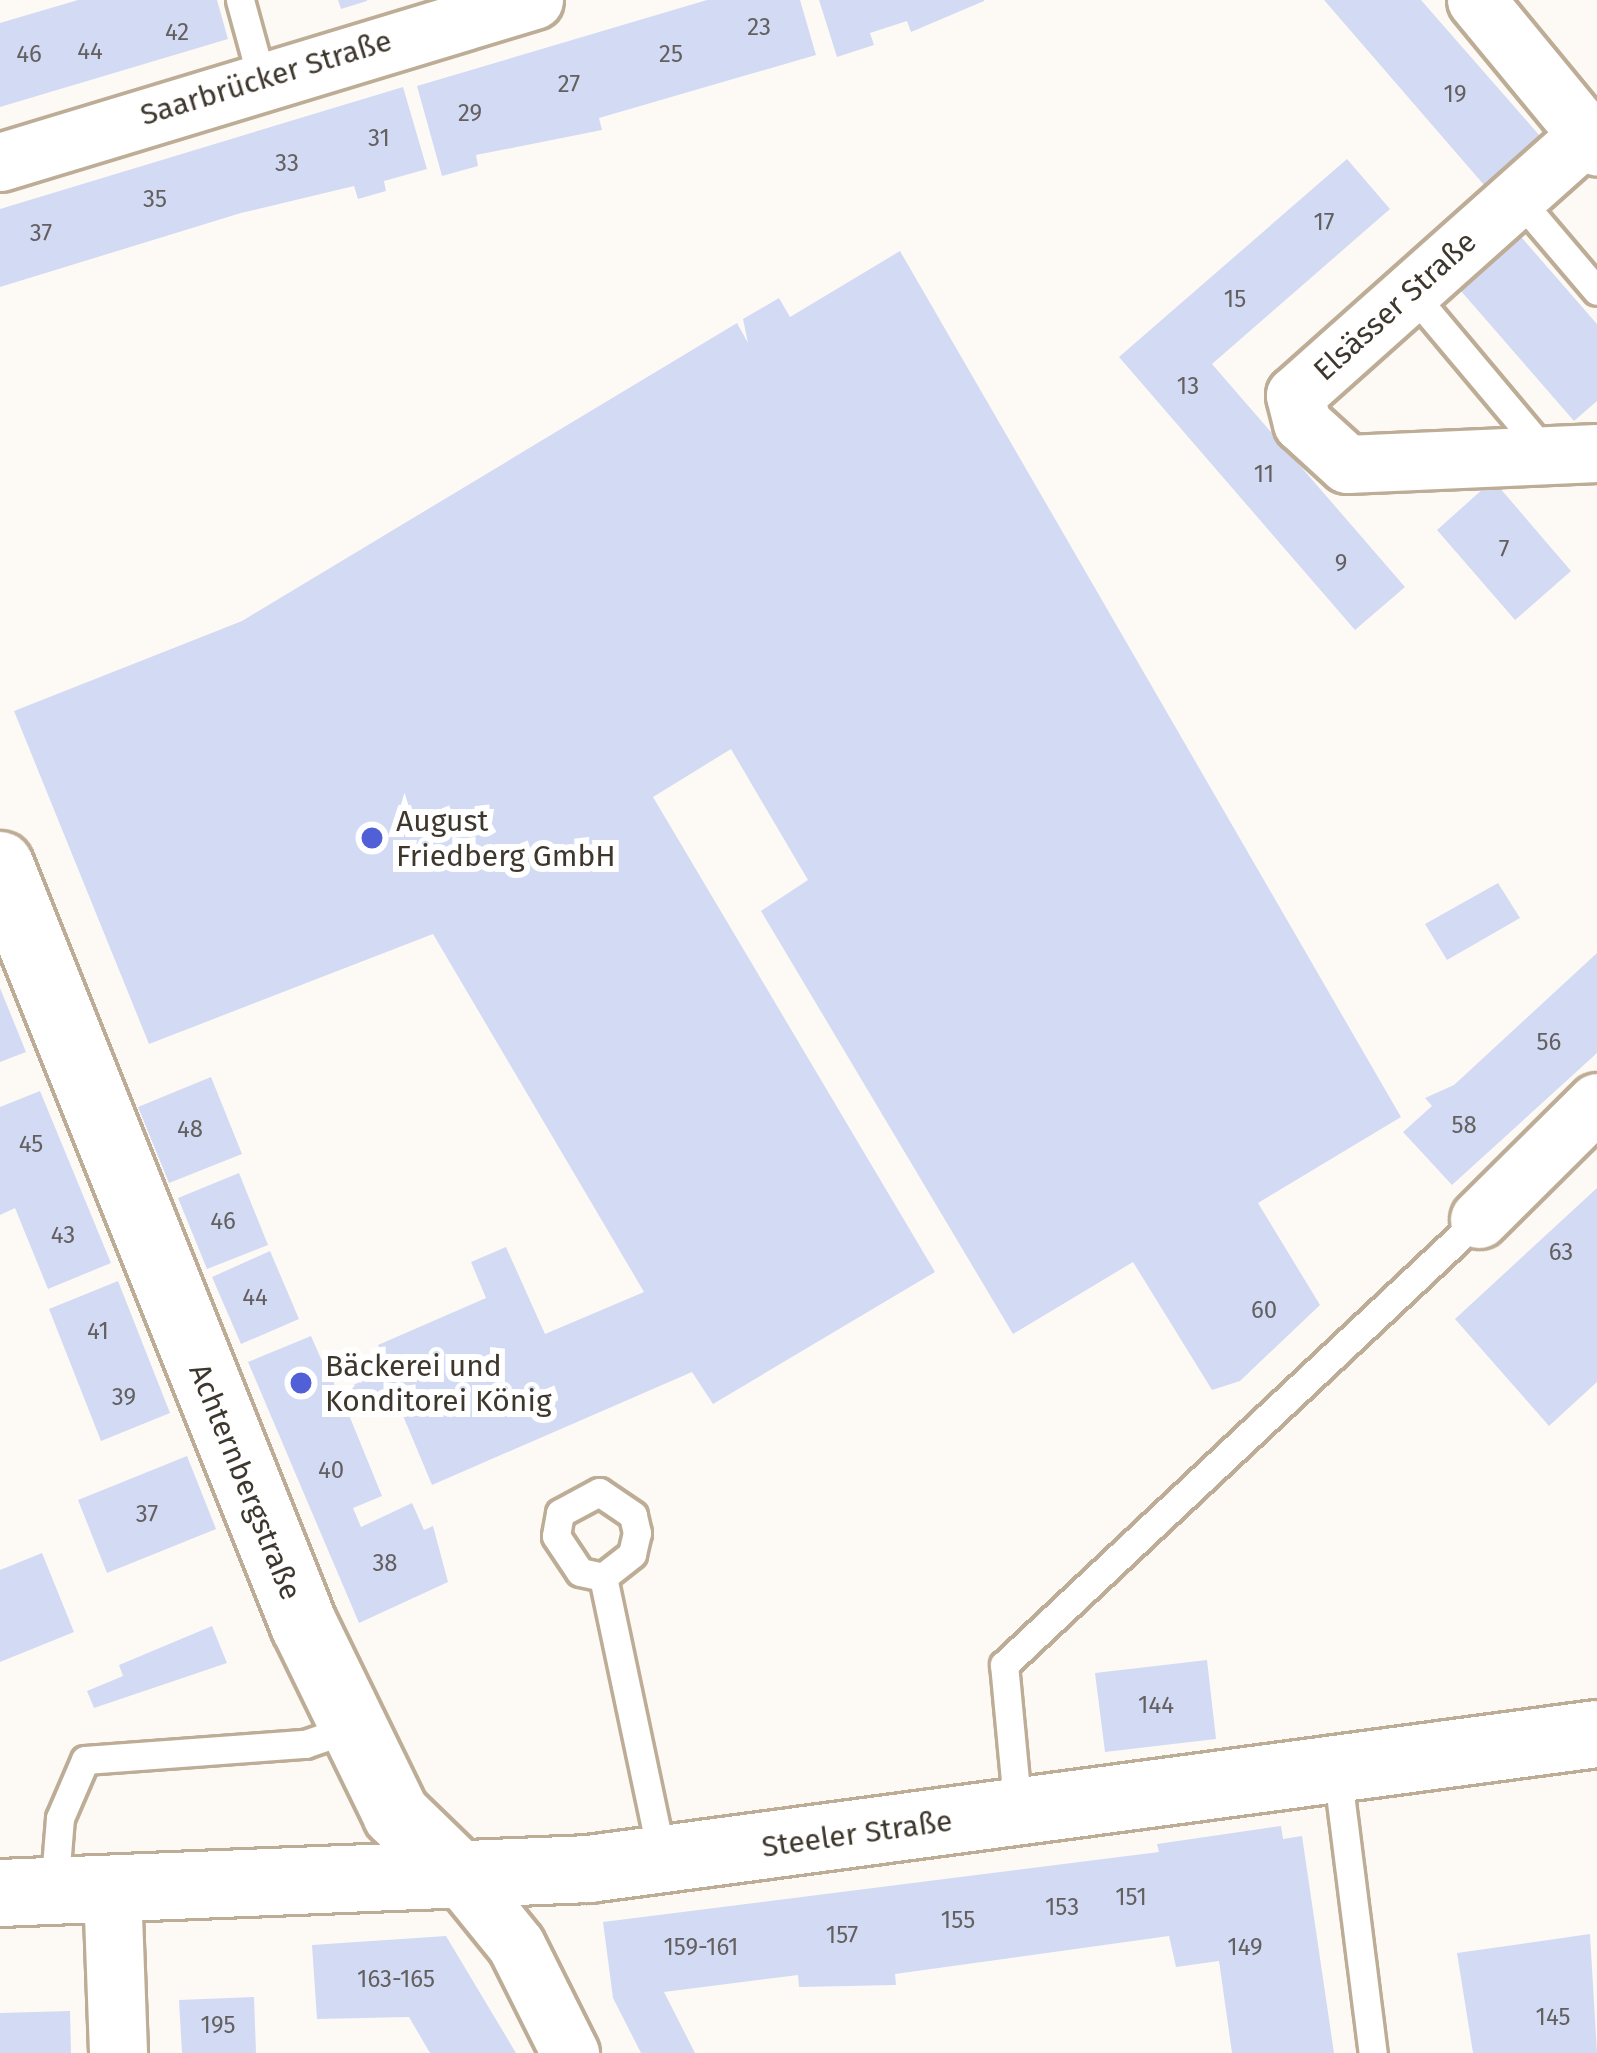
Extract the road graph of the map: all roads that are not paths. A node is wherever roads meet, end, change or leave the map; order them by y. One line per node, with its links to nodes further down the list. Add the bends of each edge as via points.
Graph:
1 (240, 0): 4 (lane)
2 (534, 0): 4 (street, Saarbrücker Straße)
3 (1476, 0): 5 (street, Elsässer Straße)
4 (261, 77): 6 (street, Saarbrücker Straße)
5 (1592, 141): 7 (street, Elsässer Straße)
6 (0, 162)
7 (1517, 197): 8 (lane); 9 (street, Elsässer Straße)
8 (1597, 291)
9 (1411, 292): 10 (lane); 10 (street, Elsässer Straße, via 1295,395 1301,423 1347,464)
10 (1573, 454)
11 (0, 865): 15 (main road, Achternbergstraße)
12 (1597, 1102): 13 (street)
13 (1479, 1219): 18 (lane, via 1004,1665)
14 (603, 1577): 19 (lane)
15 (351, 1728): 20 (main road, Achternbergstraße, via 396,1814); 21 (lane, via 305,1744 85,1760 60,1818)
16 (1597, 1734): 17 (main road, Steeler Straße)
17 (1337, 1770): 18 (main road, Steeler Straße); 24 (lane)
18 (1018, 1812): 19 (main road, Steeler Straße)
19 (664, 1861): 20 (main road, Steeler Straße)
20 (461, 1877): 21 (main road, Steeler Straße); 23 (street, Achternbergstraße, via 516,1946)
21 (56, 1890): 22 (street)
22 (118, 2053)
23 (570, 2053)
24 (1373, 2053)

